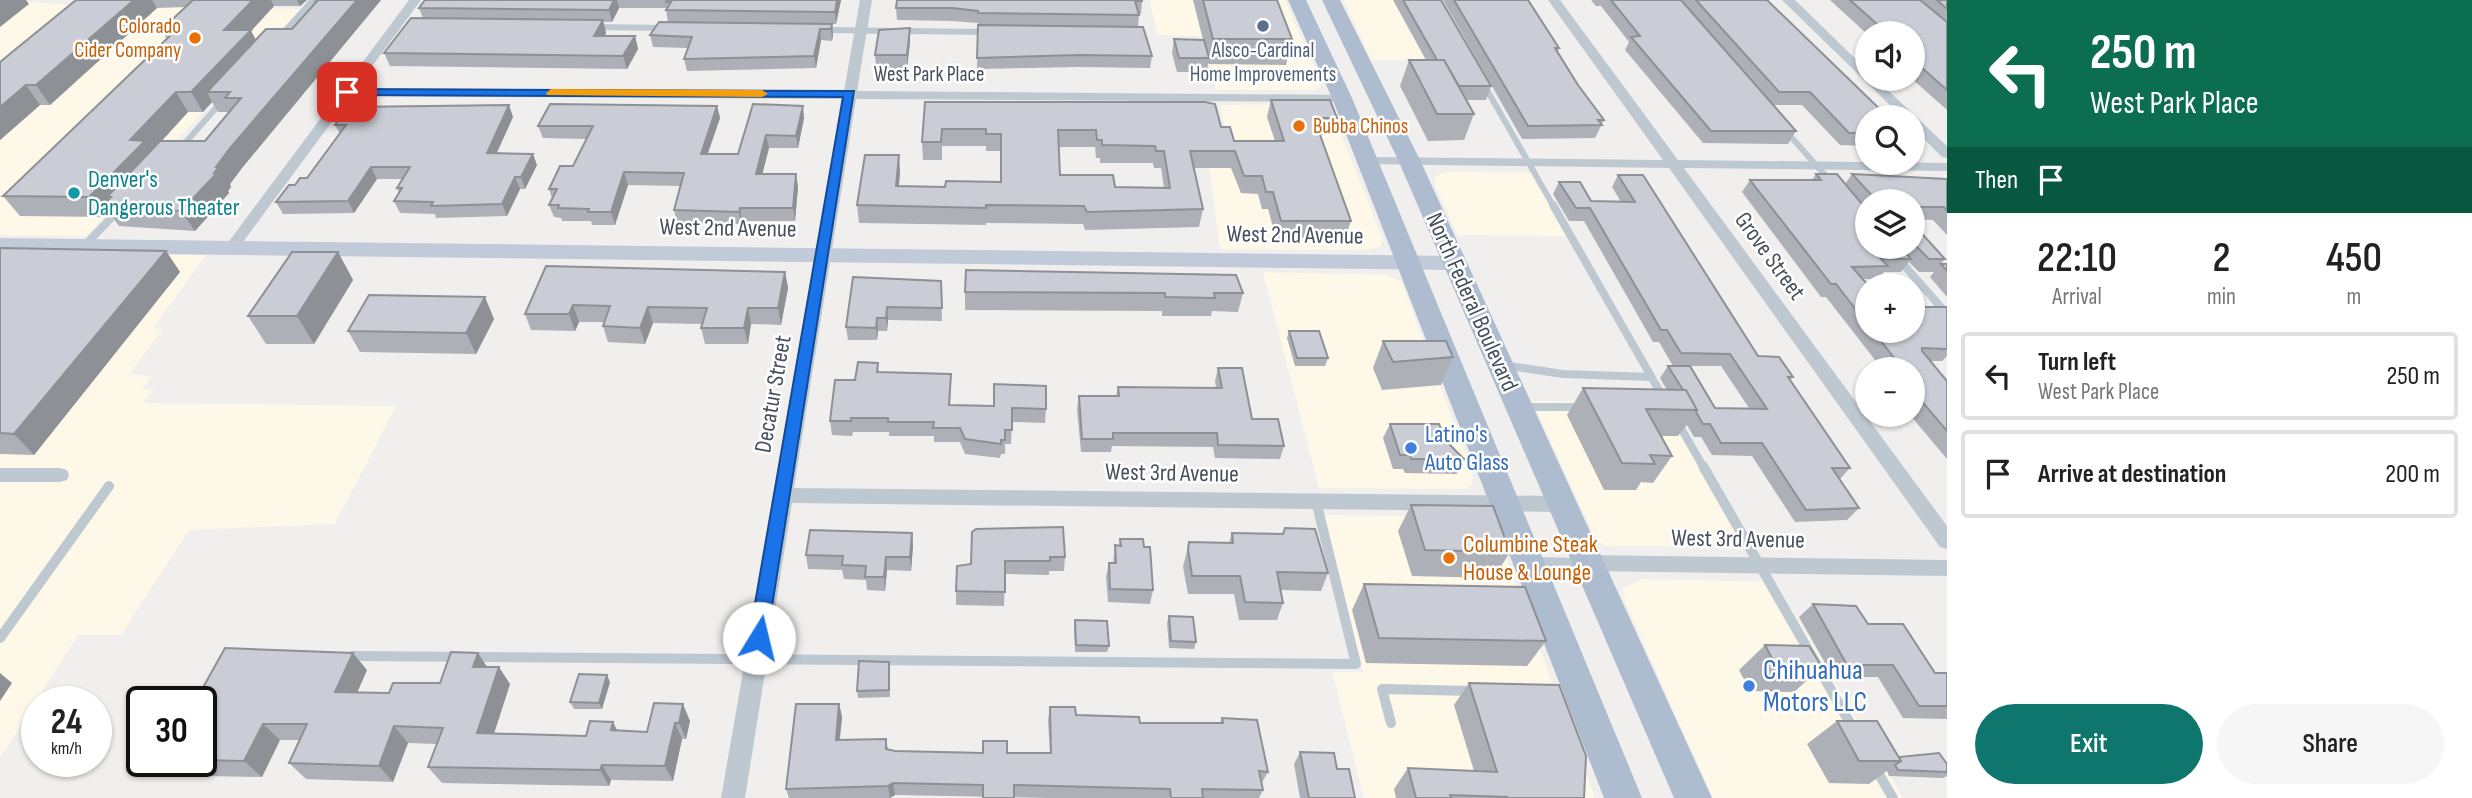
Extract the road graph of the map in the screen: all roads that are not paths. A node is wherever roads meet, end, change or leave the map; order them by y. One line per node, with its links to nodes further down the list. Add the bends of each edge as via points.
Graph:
1 (313, 0): 15 (lane)
2 (415, 0): 8 (street)
3 (866, 0): 13 (street, Decatur Street)
4 (1297, 0): 22 (main road, North Federal Boulevard)
5 (1331, 0): 29 (main road, North Federal Boulevard)
6 (1554, 0): 31 (street, Grove Street)
7 (1788, 0): 16 (street)
8 (397, 25): 9 (lane); 20 (street)
9 (411, 25)
10 (588, 27): 11 (lane)
11 (670, 28)
12 (806, 30): 13 (lane)
13 (861, 30): 14 (lane); 21 (street, Decatur Street)
14 (997, 32)
15 (277, 40)
16 (1855, 65)
17 (1475, 68): 30 (lane)
18 (232, 91): 27 (lane)
19 (1882, 91): 23 (street)
20 (347, 92): 21 (street, West Park Place); 38 (street)
21 (849, 94): 22 (street, West Park Place); 39 (street, Decatur Street)
22 (1342, 98): 28 (main road, North Federal Boulevard)
23 (1896, 105)
24 (1777, 121): 32 (lane)
25 (1925, 133): 26 (street)
26 (1947, 154)
27 (168, 161)
28 (1368, 162): 29 (street); 41 (main road, North Federal Boulevard)
29 (1410, 162): 30 (street); 42 (main road, North Federal Boulevard)
30 (1528, 163): 31 (street); 45 (lane)
31 (1673, 164): 32 (street); 55 (street, Grove Street)
32 (1817, 166): 33 (street); 34 (lane)
33 (1947, 167)
34 (1841, 193)
35 (124, 205): 37 (lane)
36 (0, 245): 37 (street, West 2nd Avenue)
37 (84, 246): 38 (street, West 2nd Avenue)
38 (232, 247): 39 (street, West 2nd Avenue)
39 (823, 256): 41 (street, West 2nd Avenue); 51 (street, Decatur Street)
40 (1899, 259): 43 (lane)
41 (1409, 262): 42 (street, West 2nd Avenue); 53 (main road, North Federal Boulevard)
42 (1455, 263): 44 (main road, North Federal Boulevard)
43 (1947, 314)
44 (1500, 364): 45 (lane, via 1563,374); 46 (main road, North Federal Boulevard)
45 (1651, 377): 58 (lane)
46 (1518, 407): 47 (lane); 54 (main road, North Federal Boulevard)
47 (1596, 408)
48 (0, 475): 49 (street)
49 (60, 475)
50 (108, 486): 60 (lane)
51 (782, 495): 52 (street, West 3rd Avenue); 62 (street, Decatur Street)
52 (1316, 501): 53 (street, West 3rd Avenue); 62 (lane, via 1356,664)
53 (1505, 503): 54 (street, West 3rd Avenue); 56 (main road, North Federal Boulevard)
54 (1562, 504): 57 (main road, North Federal Boulevard)
55 (1947, 541)
56 (1529, 562): 57 (lane, West 3rd Avenue); 68 (main road, North Federal Boulevard, via 1575,693)
57 (1589, 563): 58 (street, West 3rd Avenue); 69 (main road, North Federal Boulevard)
58 (1760, 565): 59 (street, West 3rd Avenue); 65 (lane)
59 (1947, 568)
60 (0, 638)
61 (353, 656): 62 (lane)
62 (755, 662): 67 (street, Decatur Street)
63 (1491, 692): 64 (lane, via 1381,690)
64 (1391, 723)
65 (1859, 740)
66 (1866, 751): 70 (lane)
67 (733, 798)
68 (1623, 798)
69 (1693, 798)
70 (1893, 798)

